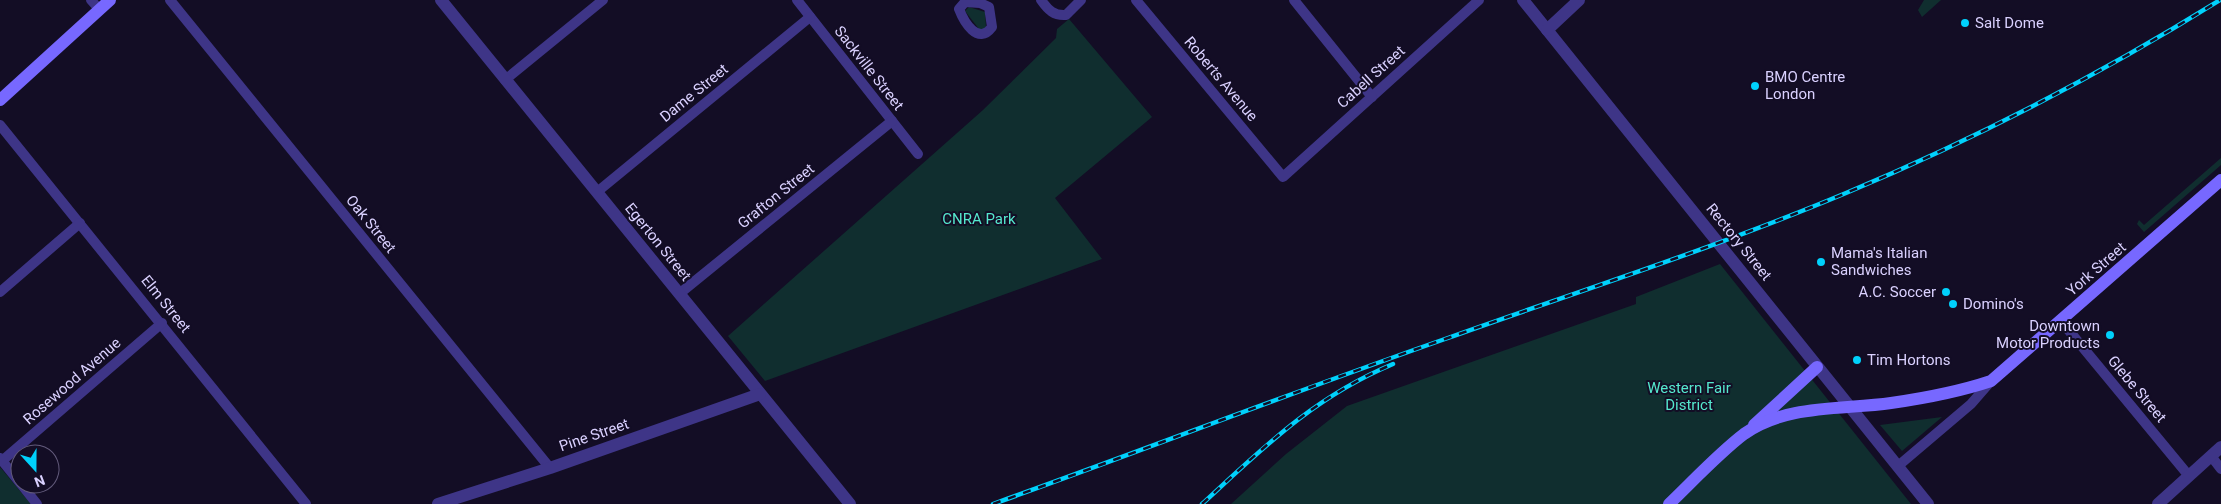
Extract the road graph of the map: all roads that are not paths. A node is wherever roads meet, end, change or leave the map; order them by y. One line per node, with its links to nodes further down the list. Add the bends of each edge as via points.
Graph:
1 (110, 0): 14 (main road)
2 (170, 0): 41 (street, Oak Street)
3 (441, 0): 18 (street, Egerton Street)
4 (603, 0): 18 (street)
5 (797, 0): 16 (street, Sackville Street)
6 (998, 0): 15 (street)
7 (1041, 0): 8 (street, via 1058,16 1066,15)
8 (1081, 0)
9 (1136, 0): 24 (street, Roberts Avenue)
10 (1294, 0): 19 (street)
11 (1479, 0): 19 (street, Cabell Street)
12 (1523, 0): 17 (street, Rectory Street)
13 (1579, 0): 17 (street)
14 (95, 5): 20 (main road)
15 (989, 7)
16 (810, 17): 21 (street, Sackville Street); 26 (street, Dame Street)
17 (1547, 30): 32 (street, Rectory Street)
18 (505, 80): 26 (street, Egerton Street)
19 (1372, 97): 24 (street, Cabell Street)
20 (0, 100)
21 (892, 121): 23 (street, Sackville Street); 29 (street, Grafton Street)
22 (0, 125): 27 (street, Elm Street)
23 (918, 154)
24 (1283, 177)
25 (2221, 180): 30 (main road, York Street)
26 (597, 192): 29 (street, Egerton Street)
27 (80, 223): 28 (street); 31 (street, Elm Street)
28 (0, 292)
29 (679, 294): 34 (street, Egerton Street)
30 (2061, 321): 33 (main road, York Street); 44 (street, Glebe Street)
31 (162, 323): 39 (street, Rosewood Avenue); 47 (street, Elm Street)
32 (1817, 367): 35 (street, Rectory Street); 36 (main road)
33 (1991, 381): 35 (main road, York Street, via 1950,394); 40 (street, York Street, via 1971,404)
34 (760, 394): 41 (street, Pine Street); 49 (street, Egerton Street)
35 (1850, 408): 36 (main road, York Street, via 1806,410 1774,419); 40 (street, Rectory Street)
36 (1745, 434): 50 (main road)
37 (2221, 447): 38 (street)
38 (2211, 456): 42 (street); 44 (street)
39 (1, 460): 43 (street)
40 (1898, 466): 51 (street, Rectory Street)
41 (550, 468): 48 (street, Pine Street)
42 (2221, 469)
43 (10, 471)
44 (2189, 476): 52 (street)
45 (29, 494): 46 (street)
46 (37, 504)
47 (306, 504)
48 (438, 504)
49 (850, 504)
50 (1669, 504)
51 (1928, 504)
52 (2158, 504)

